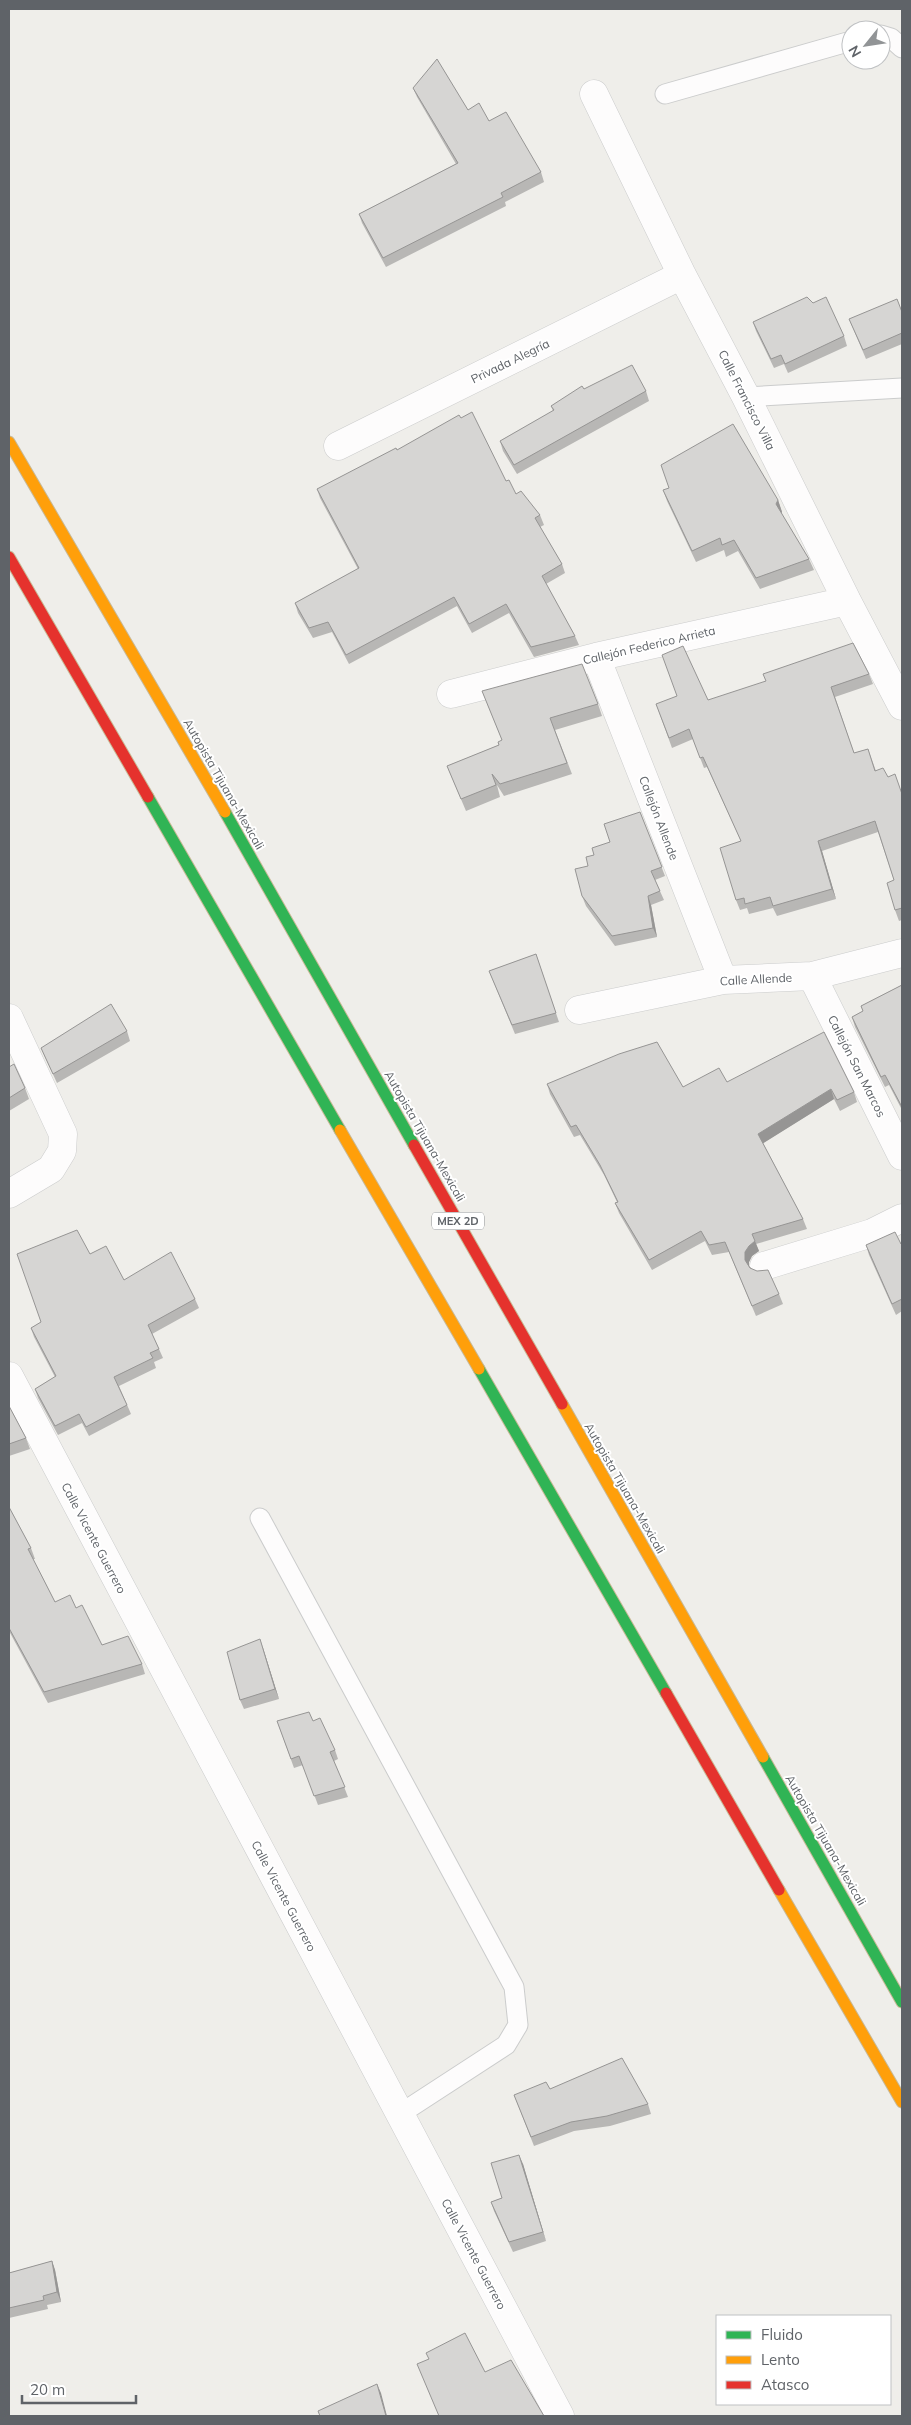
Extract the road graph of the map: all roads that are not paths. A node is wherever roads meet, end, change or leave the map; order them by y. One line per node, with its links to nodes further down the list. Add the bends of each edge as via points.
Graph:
1 (891, 38): 3 (lane)
2 (841, 44): 5 (lane)
3 (902, 48)
4 (594, 94): 6 (street, Calle Francisco Villa)
5 (665, 94)
6 (682, 275): 8 (street, Calle Francisco Villa); 10 (street, Privada Alegría)
7 (902, 388): 8 (lane)
8 (746, 397): 12 (street, Calle Francisco Villa)
9 (9, 442): 27 (highway, Autopista Tijuana-Mexicali / MEX 2D, via 222,807)
10 (338, 446)
11 (9, 557): 28 (highway)
12 (847, 601): 13 (street, Callejón Federico Arrieta); 15 (street, Calle Francisco Villa)
13 (596, 657): 14 (street, Callejón Federico Arrieta); 18 (street, Callejón Allende)
14 (451, 694)
15 (902, 706)
16 (902, 953): 17 (street, Calle Allende)
17 (812, 976): 18 (street, Calle Allende); 21 (street, Callejón San Marcos)
18 (723, 980): 19 (street, Calle Allende)
19 (579, 1010)
20 (9, 1018): 22 (street, via 63,1134 62,1151 51,1169)
21 (902, 1156)
22 (9, 1194)
23 (902, 1218): 24 (street, via 872,1233)
24 (764, 1266)
25 (9, 1376): 29 (street, Calle Vicente Guerrero)
26 (260, 1518): 29 (lane, via 514,1987 518,2025 506,2046)
27 (902, 2002)
28 (902, 2102)
29 (400, 2114): 30 (street, Calle Vicente Guerrero)
30 (560, 2416)

